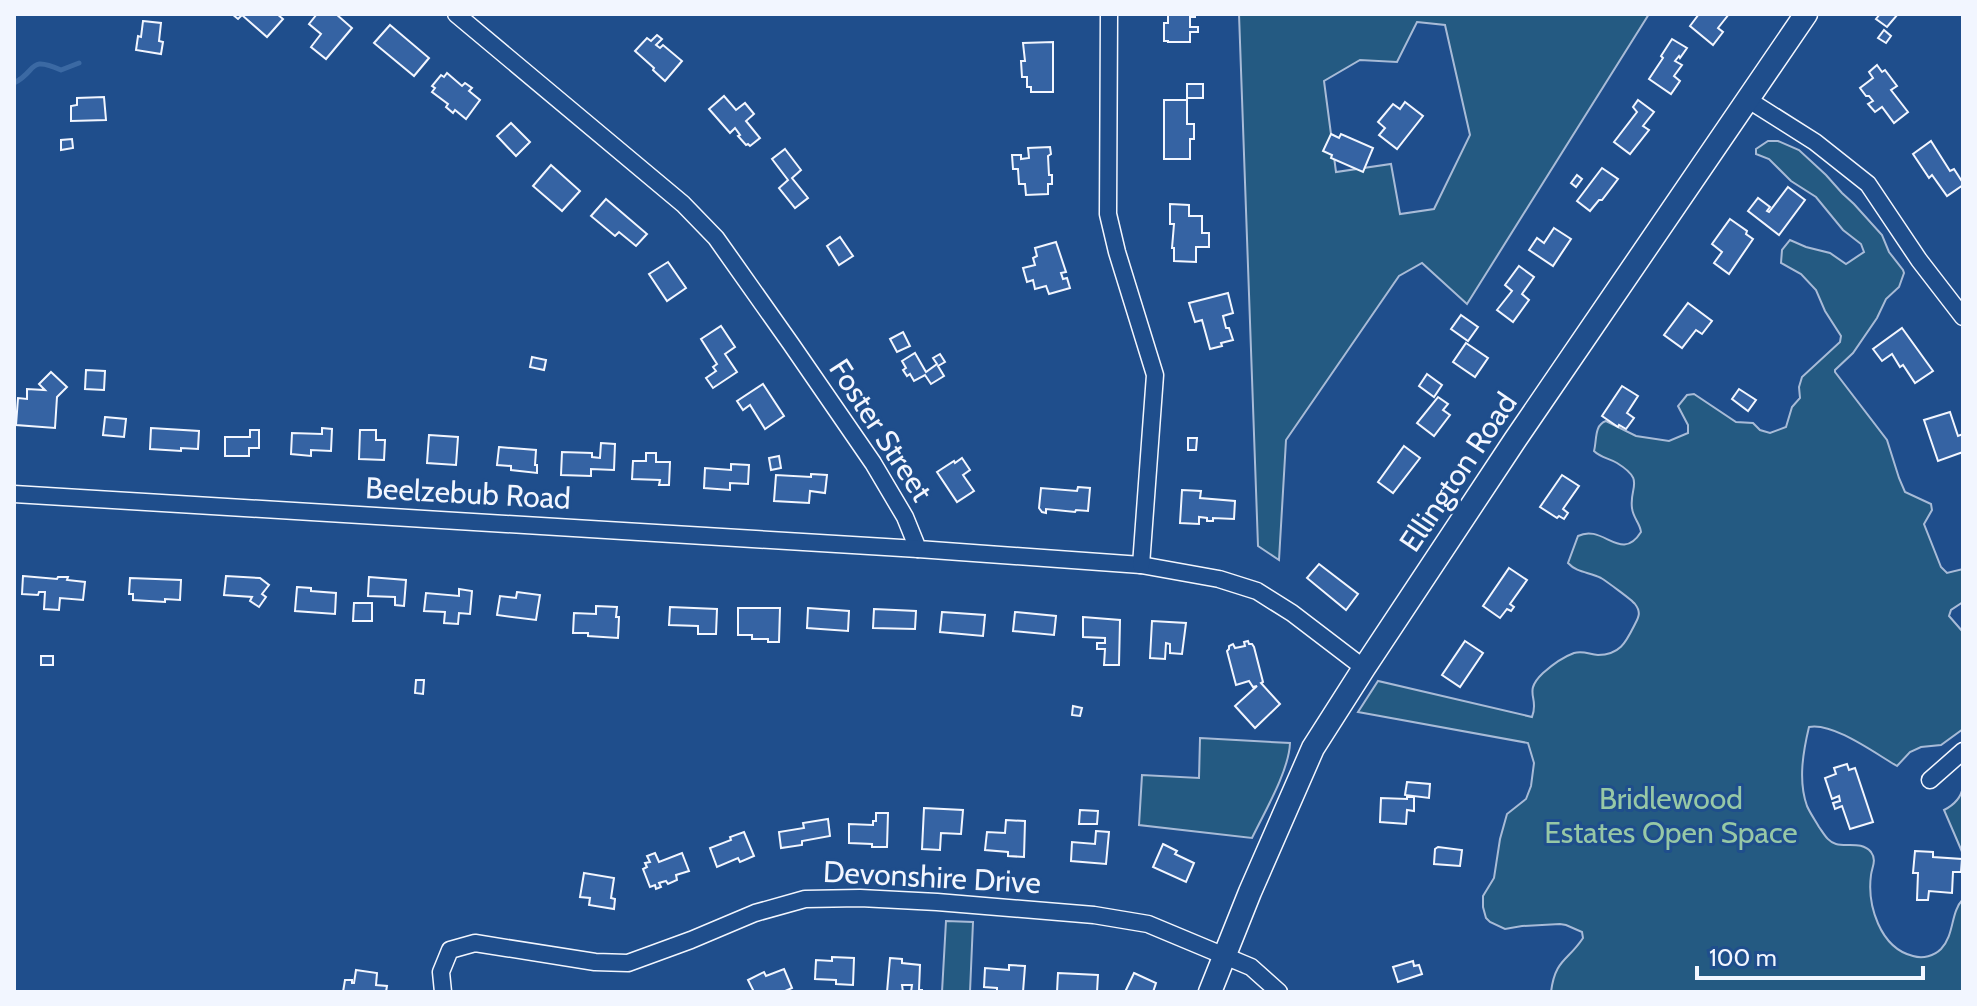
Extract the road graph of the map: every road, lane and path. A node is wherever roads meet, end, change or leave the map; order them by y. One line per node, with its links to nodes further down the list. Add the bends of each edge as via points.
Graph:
1 (456, 14): 7 (street, Foster Street, via 716,238 873,463)
2 (1109, 14): 8 (street, via 1108,214 1155,375)
3 (1806, 14): 4 (main road, Ellington Road)
4 (1747, 99): 5 (street, via 1868,184); 9 (main road, Ellington Road)
5 (1963, 317)
6 (14, 494): 7 (street, Beelzebub Road)
7 (918, 549): 8 (street, Foster Street)
8 (1141, 565): 9 (street, Foster Street, via 1257,591)
9 (1364, 668): 12 (main road, Ellington Road, via 1313,748)
10 (1963, 751): 11 (street)
11 (1930, 780)
12 (1226, 955): 13 (street, Devonshire Drive, via 1148,924 1094,915 860,898 805,899 628,963 475,943 450,950 441,972); 14 (main road, Ellington Road); 15 (street, Devonshire Drive, via 1251,967)
13 (443, 992)
14 (1210, 992)
15 (1279, 992)

